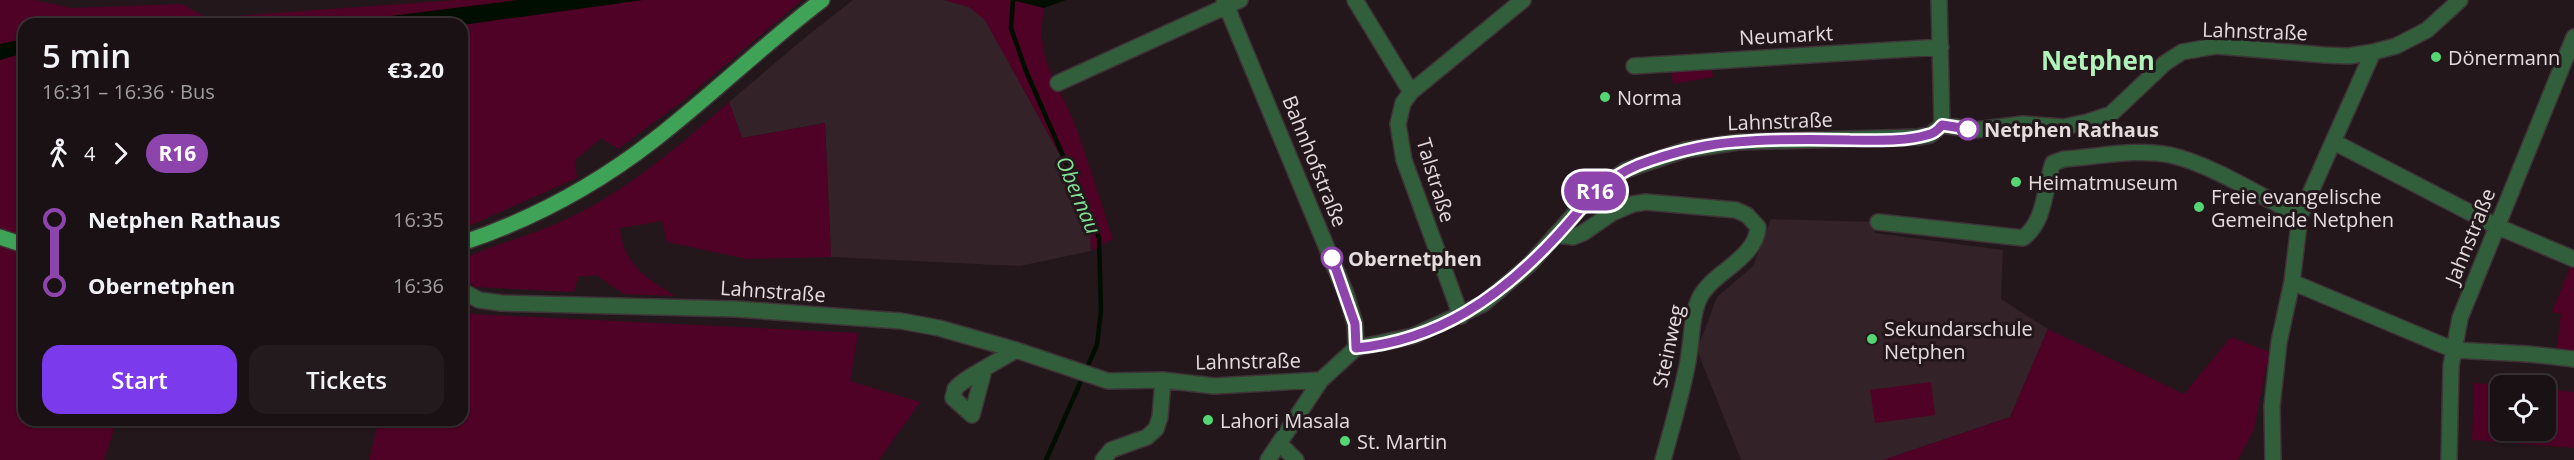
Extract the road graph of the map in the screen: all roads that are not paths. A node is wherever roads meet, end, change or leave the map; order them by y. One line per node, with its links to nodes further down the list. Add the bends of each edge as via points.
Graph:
1 (822, 0): 20 (main road, via 675,124 616,168 558,202)
2 (1355, 0): 12 (street)
3 (1523, 0): 12 (street, Talstraße)
4 (1939, 0): 8 (street)
5 (2460, 0): 9 (street, Lahnstraße, via 2427,30 2396,46)
6 (1231, 2): 11 (street); 26 (street, Bahnhofstraße, via 1346,294 1355,324)
7 (2574, 37): 17 (street, Jahnstraße)
8 (1941, 47): 10 (street, Neumarkt); 13 (street)
9 (2373, 52): 13 (street, Lahnstraße, via 2340,56 2238,47 2200,48 2182,52 2165,63 2111,114 2087,122 2064,127 2023,124 1975,130); 14 (street)
10 (1634, 66)
11 (1058, 83)
12 (1411, 92): 25 (street, Talstraße, via 1403,103 1398,124 1404,160)
13 (1942, 125): 18 (street, Lahnstraße, via 1930,135 1918,137 1738,142 1685,150 1611,178)
14 (2334, 142): 15 (street); 17 (street)
15 (2300, 216): 16 (street, via 2205,168 2170,155 2132,152 2053,163 2037,222 2023,238); 23 (street)
16 (1878, 222)
17 (2496, 226): 22 (street); 28 (street, Jahnstraße, via 2460,318)
18 (1558, 235): 25 (street, Lahnstraße, via 1512,282); 37 (street, Steinweg, via 1573,237 1612,213 1646,202 1737,210 1758,227 1741,258 1705,288 1698,302 1688,363)
19 (0, 237): 21 (main road)
20 (468, 241)
21 (18, 243)
22 (2574, 259)
23 (2292, 282): 28 (street); 38 (street, via 2279,342 2272,406)
24 (468, 294): 27 (street, Lahnstraße, via 501,303 736,309 901,321)
25 (1461, 316): 26 (street, Lahnstraße, via 1413,336)
26 (1356, 348): 32 (street, Lahnstraße)
27 (1016, 350): 30 (street); 31 (street, Lahnstraße, via 1121,382)
28 (2454, 350): 29 (street); 39 (street, Jahnstraße)
29 (2574, 359)
30 (984, 370)
31 (1163, 380): 32 (street, Lahnstraße, via 1214,386); 34 (street, via 1156,429 1147,437 1111,450)
32 (1321, 380): 33 (street)
33 (1279, 443): 35 (street); 36 (street)
34 (1103, 460)
35 (1268, 460)
36 (1296, 460)
37 (1663, 460)
38 (2273, 460)
39 (2449, 460)

